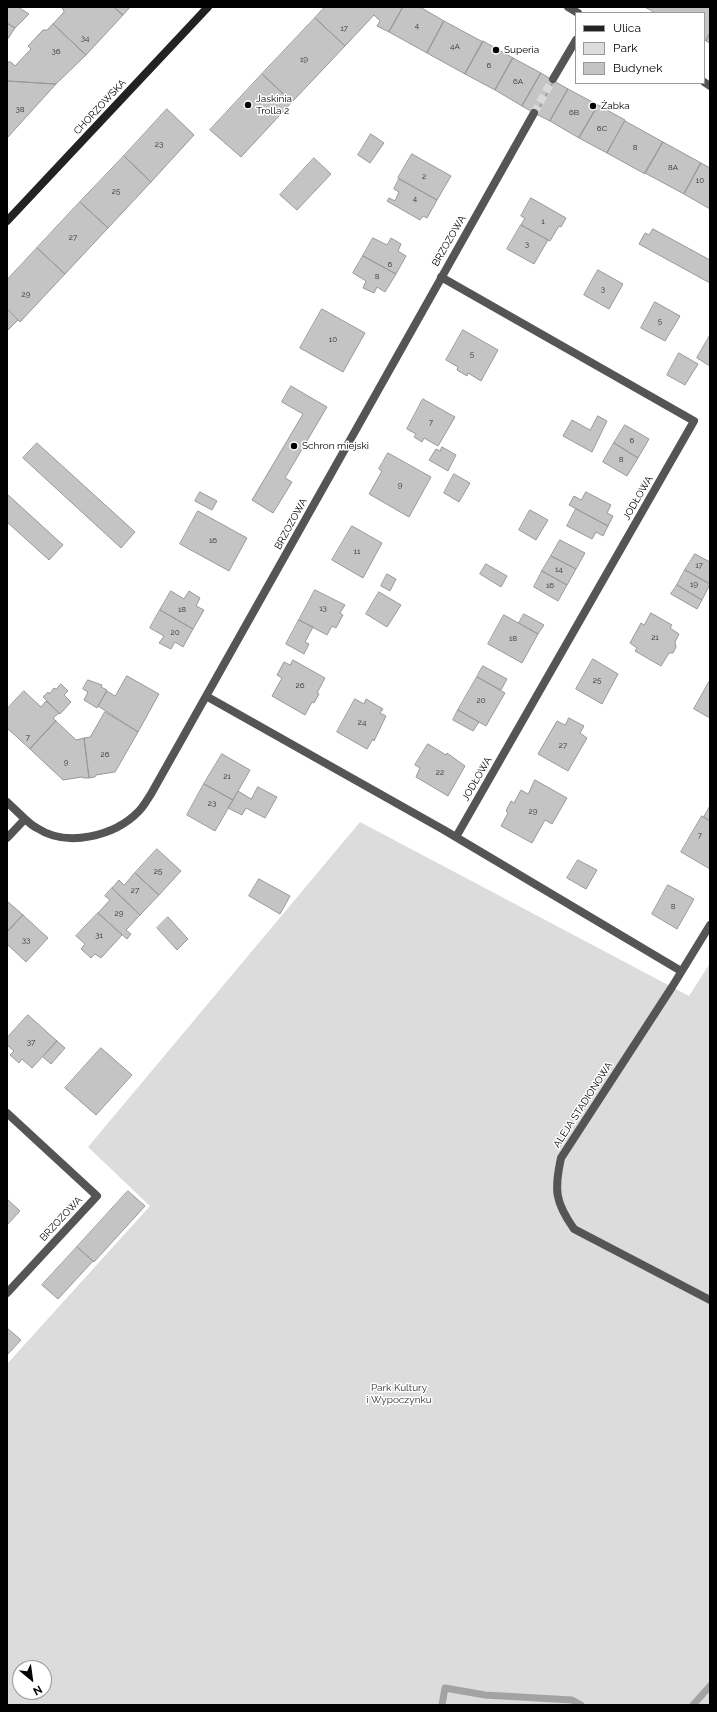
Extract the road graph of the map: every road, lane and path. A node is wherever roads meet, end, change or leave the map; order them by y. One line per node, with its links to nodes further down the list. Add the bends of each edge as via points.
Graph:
1 (208, 7): 5 (main road, CHORZOWSKA)
2 (575, 42): 3 (street)
3 (553, 79)
4 (534, 113): 6 (street, BRZOZOWA)
5 (7, 221)
6 (440, 277): 7 (street, BRZOZOWA); 10 (street, JODŁOWA, via 694,421)
7 (206, 696): 9 (street, BRZOZOWA, via 151,794 139,811 122,825 103,834 86,838 65,837 38,829); 10 (street)
8 (7, 802): 9 (street, BRZOZOWA)
9 (24, 819): 11 (street)
10 (456, 837): 13 (street)
11 (7, 838)
12 (710, 925): 13 (street, ALEJA STADIONOWA)
13 (681, 971): 16 (street, ALEJA STADIONOWA, via 561,1158 557,1192 562,1212 574,1229)
14 (7, 1113): 15 (street, BRZOZOWA, via 97,1196)
15 (7, 1293)
16 (710, 1300)

